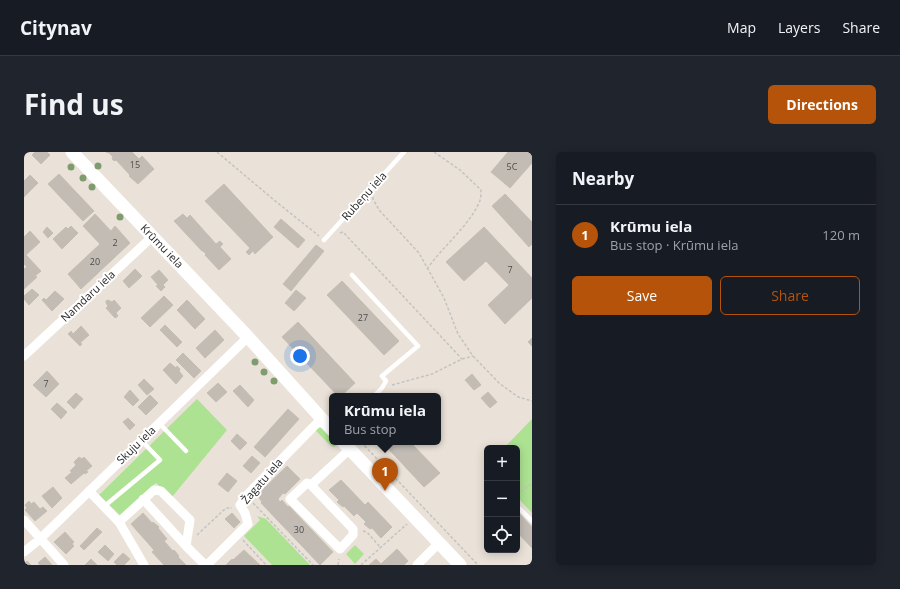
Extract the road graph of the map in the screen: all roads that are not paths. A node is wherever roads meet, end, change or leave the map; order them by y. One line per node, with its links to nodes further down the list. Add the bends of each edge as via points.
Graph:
1 (72, 152): 3 (street, Krūmu iela)
2 (404, 152): 4 (lane, Rubeņu iela)
3 (153, 236): 6 (street, Krūmu iela); 7 (street, Namdaru iela)
4 (324, 240)
5 (352, 275): 8 (lane, via 418,346 382,376 386,381)
6 (248, 336): 9 (street, Krūmu iela); 10 (street, Skuju iela)
7 (24, 356)
8 (377, 393)
9 (322, 418): 11 (street, Krūmu iela); 30 (street, Žagatu iela, via 246,496 240,505 248,524)
10 (159, 423): 12 (street, Skuju iela); 15 (lane)
11 (329, 426)
12 (141, 440): 17 (street, Skuju iela); 19 (lane, via 160,460)
13 (350, 445): 16 (street)
14 (352, 445): 25 (street)
15 (186, 450)
16 (311, 485): 16 (street, via 353,529 353,535 340,549 290,499 307,483)
17 (89, 491): 19 (street); 24 (street, Skuju iela)
18 (143, 499): 23 (street); 26 (street); 26 (street, via 154,490 161,491 190,520)
19 (106, 508): 23 (street)
20 (520, 509): 22 (lane)
21 (24, 520): 24 (street)
22 (532, 521)
23 (119, 522): 29 (street)
24 (40, 539): 27 (street, Skuju iela); 28 (street)
25 (439, 543): 31 (street); 32 (street)
26 (186, 546): 30 (street)
27 (24, 552)
28 (64, 565)
29 (144, 565)
30 (206, 565)
31 (417, 565)
32 (460, 565)

